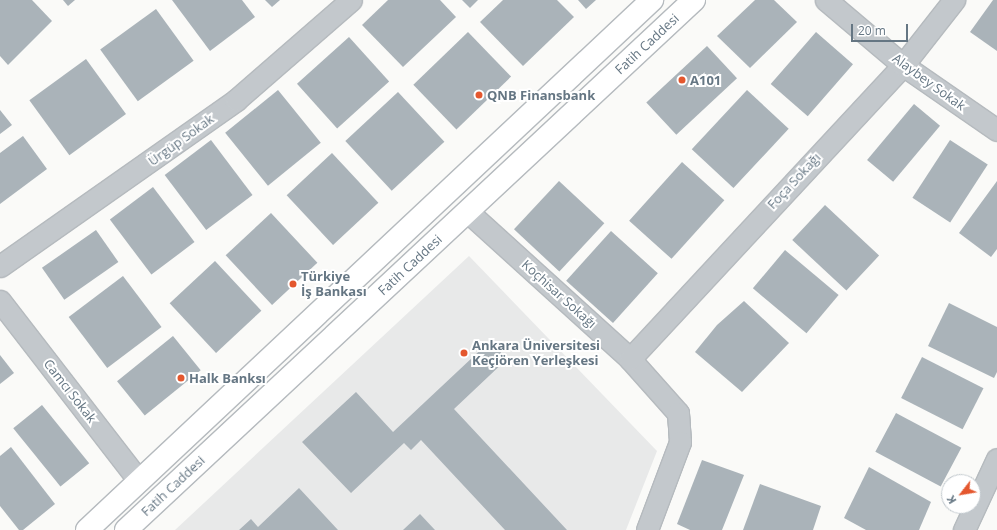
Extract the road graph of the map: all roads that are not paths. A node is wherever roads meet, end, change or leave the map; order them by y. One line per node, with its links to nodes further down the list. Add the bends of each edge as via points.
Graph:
1 (351, 0): 9 (street, Ürgüp Sokak, via 236,100)
2 (652, 0): 13 (main road, Fatih Caddesi)
3 (694, 0): 8 (main road, Fatih Caddesi)
4 (826, 0): 6 (street, Alaybey Sokak)
5 (954, 0): 6 (street, Foça Sokağı)
6 (903, 65): 7 (street, Alaybey Sokak); 11 (street, Foça Sokağı)
7 (997, 130)
8 (467, 212): 11 (street, Koçhisar Sokağı); 15 (main road, Fatih Caddesi)
9 (0, 266)
10 (0, 301): 13 (street, Camcı Sokak)
11 (630, 359): 16 (street, Koçhisar Sokağı, via 678,413 680,442)
12 (997, 459): 17 (street)
13 (139, 481): 14 (main road, Fatih Caddesi)
14 (87, 530)
15 (126, 530)
16 (649, 530)
17 (964, 530)

